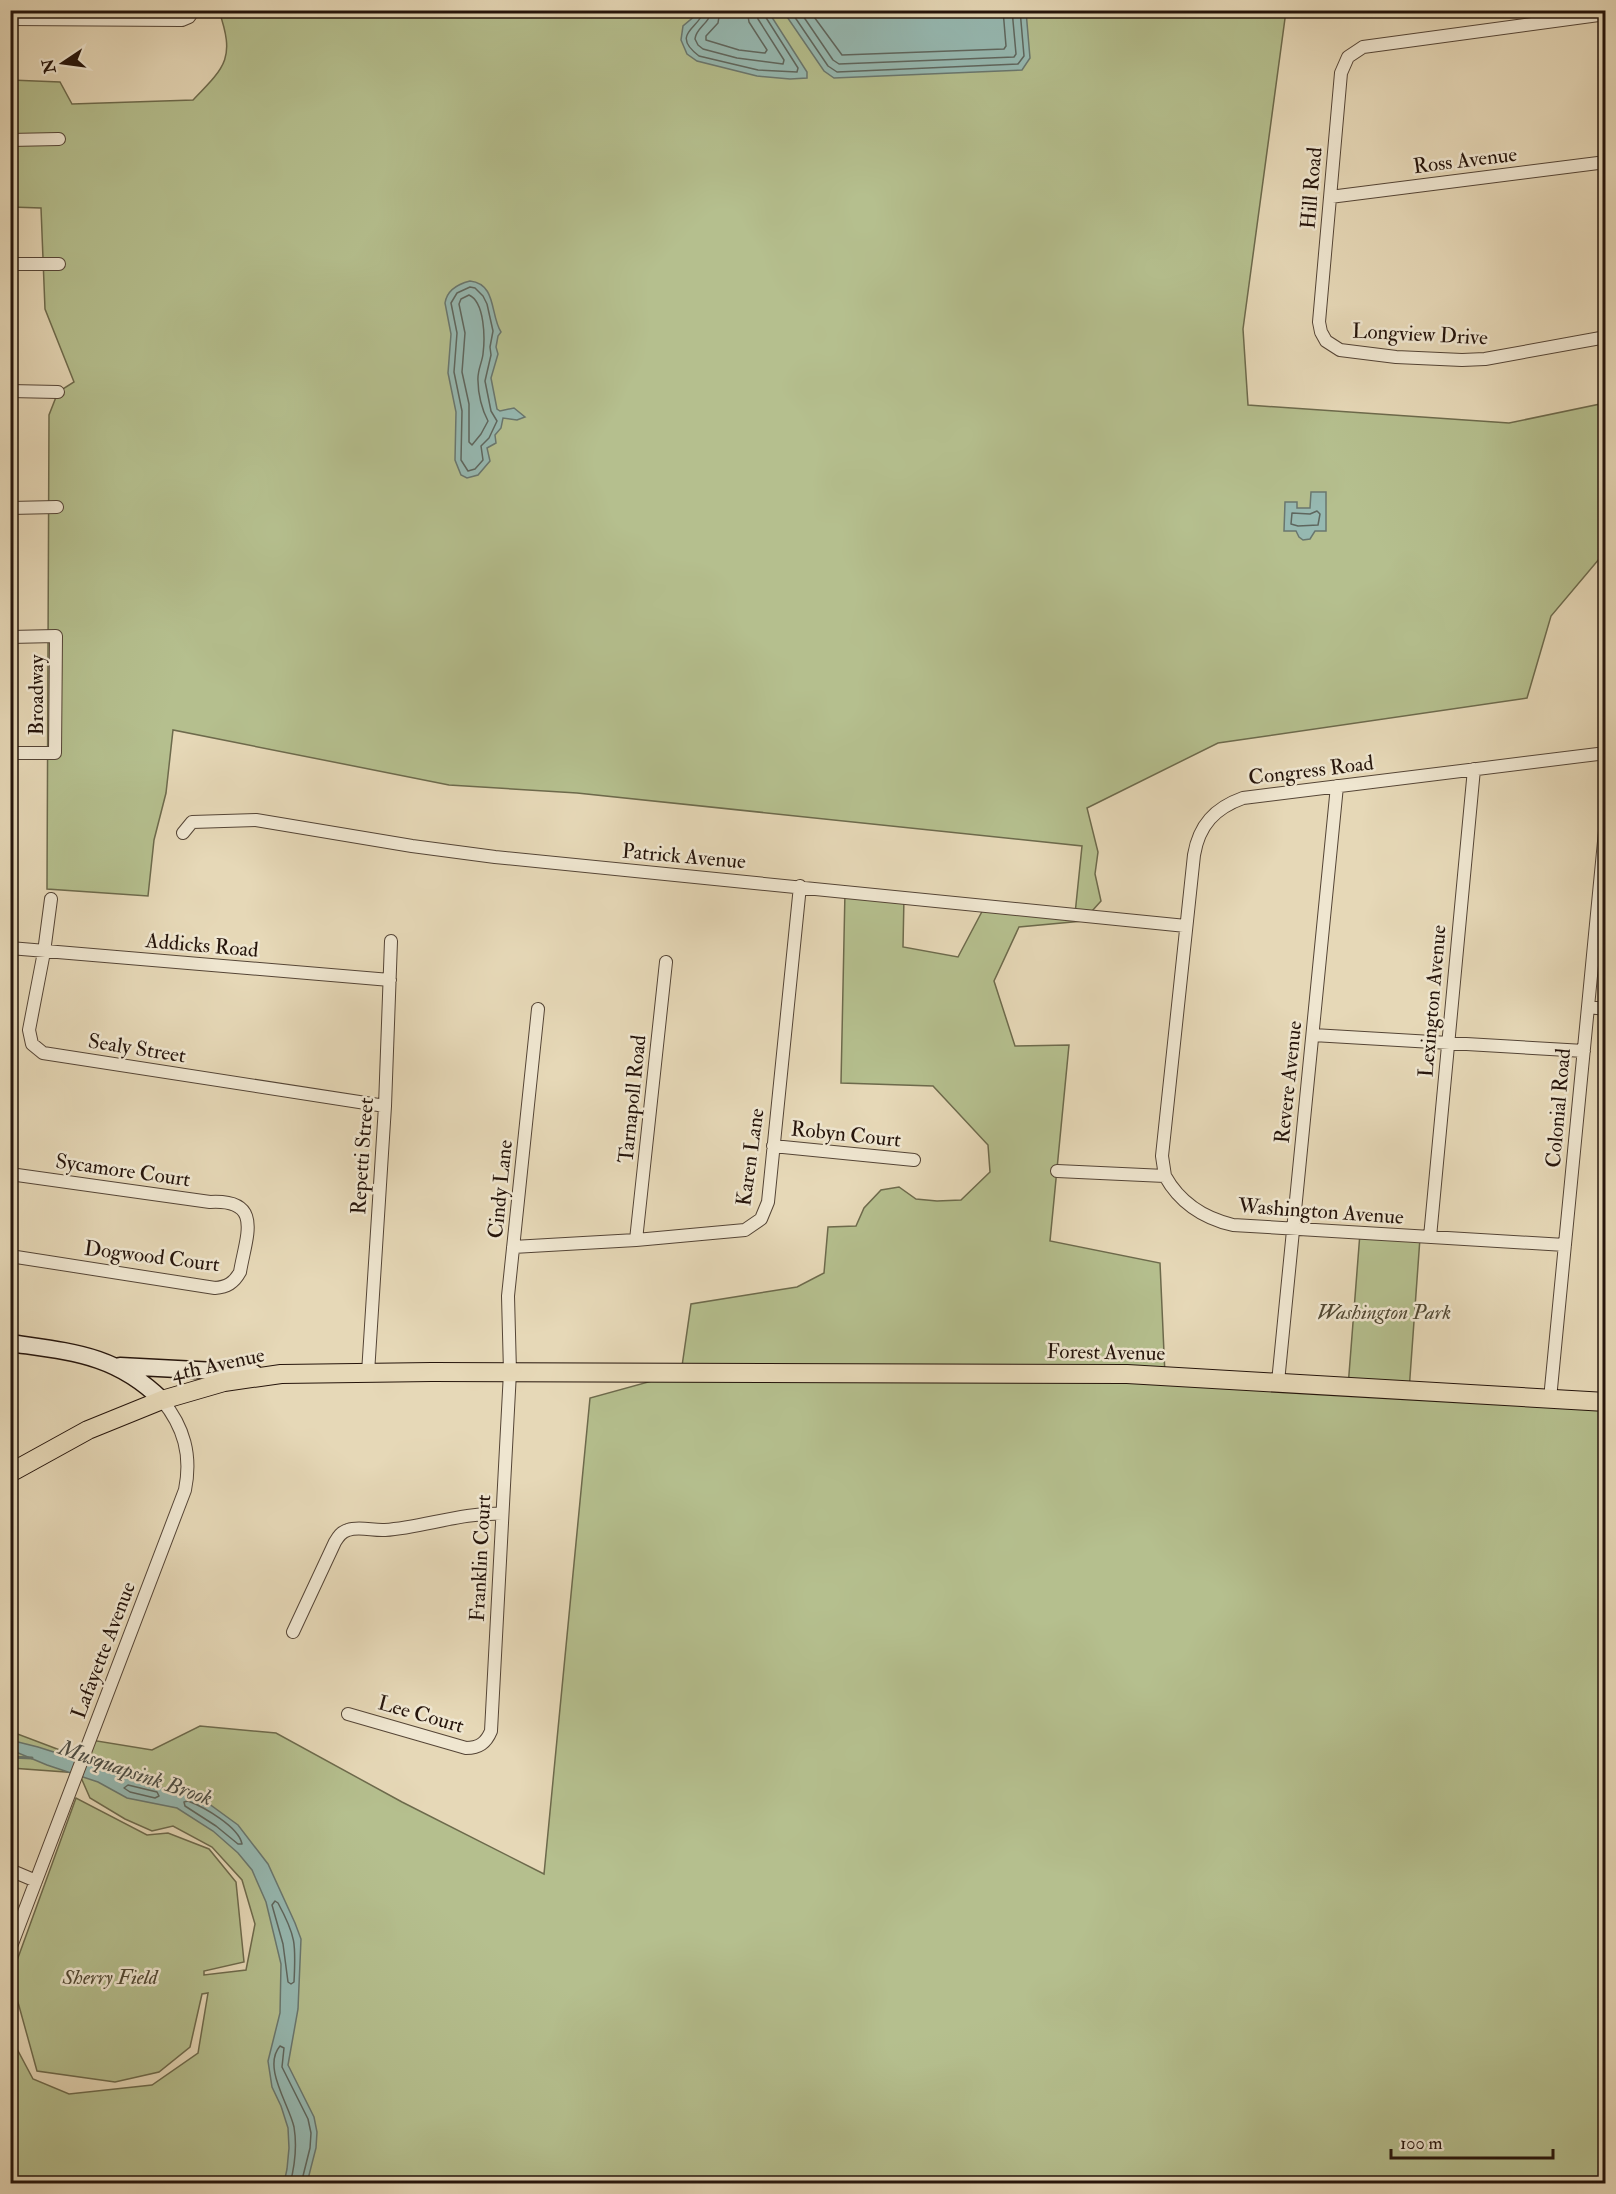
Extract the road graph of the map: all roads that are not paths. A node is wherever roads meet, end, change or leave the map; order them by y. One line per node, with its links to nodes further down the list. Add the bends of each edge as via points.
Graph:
1 (194, 10): 3 (street, via 182,20)
2 (1605, 14): 7 (street, Hill Road, via 1355,51 1341,73)
3 (10, 19)
4 (59, 139): 5 (street)
5 (10, 140)
6 (1605, 162): 7 (street, Ross Avenue)
7 (1330, 197): 10 (street, Hill Road)
8 (10, 264): 9 (street)
9 (59, 264)
10 (1319, 322): 11 (street, Longview Drive, via 1326,340 1340,350 1418,358 1485,359)
11 (1605, 337)
12 (10, 391): 13 (street)
13 (58, 392)
14 (57, 507): 15 (street)
15 (10, 508)
16 (10, 637): 17 (street, Broadway, via 56,636 55,753)
17 (10, 753)
18 (1605, 753): 19 (street, Congress Road)
19 (1474, 769): 20 (street, Congress Road); 35 (street, Lexington Avenue)
20 (1337, 786): 25 (street, Congress Road, via 1243,798 1217,810 1196,842); 34 (street, Revere Avenue)
21 (1605, 821): 31 (street, Colonial Road)
22 (183, 833): 23 (street, Patrick Avenue, via 192,822 256,820 495,857)
23 (800, 886): 25 (street, Patrick Avenue); 38 (street, Karen Lane)
24 (51, 899): 28 (street, Sealy Street)
25 (1186, 926): 42 (street, Congress Road, via 1162,1156)
26 (391, 941): 30 (street, Repetti Street)
27 (10, 948): 28 (street, Addicks Road)
28 (45, 952): 30 (street, Addicks Road); 37 (street, Sealy Street, via 29,1030 32,1044 43,1053)
29 (666, 962): 46 (street, Tarnapoll Road)
30 (390, 980): 37 (street, Repetti Street)
31 (1588, 1007): 33 (street); 36 (street, Colonial Road)
32 (538, 1009): 48 (street, Cindy Lane)
33 (1605, 1009)
34 (1313, 1035): 35 (street); 44 (street, Revere Avenue)
35 (1448, 1043): 36 (street); 45 (street, Lexington Avenue)
36 (1584, 1051): 47 (street, Colonial Road)
37 (385, 1106): 53 (street, Repetti Street)
38 (773, 1146): 39 (street, Robyn Court); 46 (street, Karen Lane, via 766,1211 754,1226)
39 (914, 1160)
40 (1057, 1171): 42 (street)
41 (10, 1174): 43 (street, Sycamore Court, via 199,1201)
42 (1165, 1176): 44 (street, Washington Avenue, via 1189,1206 1218,1222)
43 (231, 1202): 49 (street, Dogwood Court, via 243,1210 249,1225 240,1272 223,1287)
44 (1293, 1229): 45 (street, Washington Avenue); 55 (street, Revere Avenue)
45 (1430, 1237): 47 (street, Washington Avenue)
46 (636, 1240): 48 (street, Karen Lane)
47 (1565, 1245): 56 (street, Colonial Road)
48 (513, 1247): 52 (street, Cindy Lane, via 508,1296)
49 (10, 1256)
50 (10, 1343): 51 (main road, 4th Avenue, via 80,1354)
51 (117, 1366): 54 (main road); 57 (main road, 4th Avenue)
52 (510, 1372): 53 (main road, 4th Avenue); 55 (main road, Forest Avenue, via 1127,1374); 60 (street, Franklin Court)
53 (368, 1373): 54 (main road, 4th Avenue)
54 (281, 1374): 57 (main road, 4th Avenue, via 224,1382)
55 (1278, 1382): 56 (main road, Forest Avenue)
56 (1550, 1399): 58 (main road, Forest Avenue)
57 (162, 1400): 59 (main road, via 88,1430); 65 (street, Lafayette Avenue, via 185,1439 185,1490)
58 (1605, 1402)
59 (10, 1473)
60 (502, 1514): 61 (street, via 458,1516 386,1530 344,1531 335,1542); 63 (street, Franklin Court, via 491,1731)
61 (293, 1632)
62 (348, 1714): 63 (street, Lee Court, via 466,1748)
63 (483, 1743)
64 (10, 1870): 65 (street)
65 (36, 1881): 66 (street, Lafayette Avenue)
66 (10, 1949)

